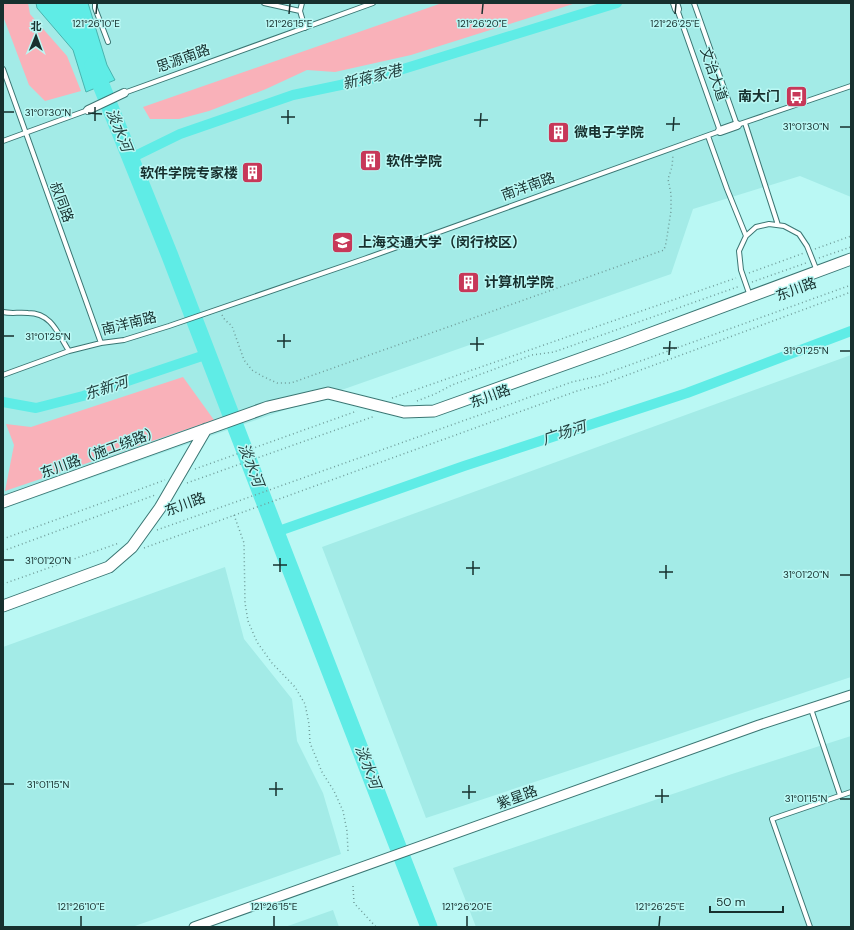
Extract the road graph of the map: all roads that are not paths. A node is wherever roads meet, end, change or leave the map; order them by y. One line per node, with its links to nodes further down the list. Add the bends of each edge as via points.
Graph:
1 (95, 3): 9 (lane)
2 (264, 3): 7 (lane)
3 (302, 3): 7 (lane)
4 (373, 3): 8 (lane, 思源南路)
5 (694, 3): 14 (lane, 文治大道)
6 (676, 6): 15 (lane, 文治大道)
7 (300, 11): 8 (lane)
8 (305, 28): 12 (lane, 思源南路)
9 (108, 42)
10 (3, 69): 16 (lane, 叔同路)
11 (851, 86): 14 (lane, 南洋南路)
12 (124, 93): 13 (street, 思源南路)
13 (88, 110): 16 (lane, 思源南路)
14 (741, 124): 15 (street, 南洋南路); 19 (lane, 文治大道)
15 (720, 131): 17 (lane, 南洋南路)
16 (26, 133): 18 (lane, 思源南路); 25 (lane, 叔同路)
17 (708, 136): 20 (lane); 25 (lane, 南洋南路, via 214,311 124,340)
18 (3, 141)
19 (778, 225): 20 (lane, via 756,227); 22 (lane, via 799,234)
20 (746, 236): 23 (lane, via 739,252 741,270)
21 (851, 259): 22 (main road, 东川路)
22 (817, 271): 23 (main road, 东川路)
23 (750, 296): 28 (main road, 东川路, via 434,411 376,410 328,393)
24 (3, 312): 26 (lane, via 40,314 50,320 58,330)
25 (101, 343): 26 (lane, 南洋南路)
26 (69, 351): 27 (lane, 南洋南路)
27 (3, 375)
28 (268, 406): 29 (main road, 东川路（施工绕路）)
29 (206, 429): 30 (main road, 东川路（施工绕路）); 31 (main road, 东川路, via 160,508 132,547 109,567)
30 (3, 502)
31 (3, 606)
32 (851, 695): 33 (street, 紫星路)
33 (811, 708): 35 (lane); 36 (street, 紫星路)
34 (851, 792): 35 (lane)
35 (840, 795): 37 (lane, via 772,820)
36 (194, 927)
37 (810, 927)

